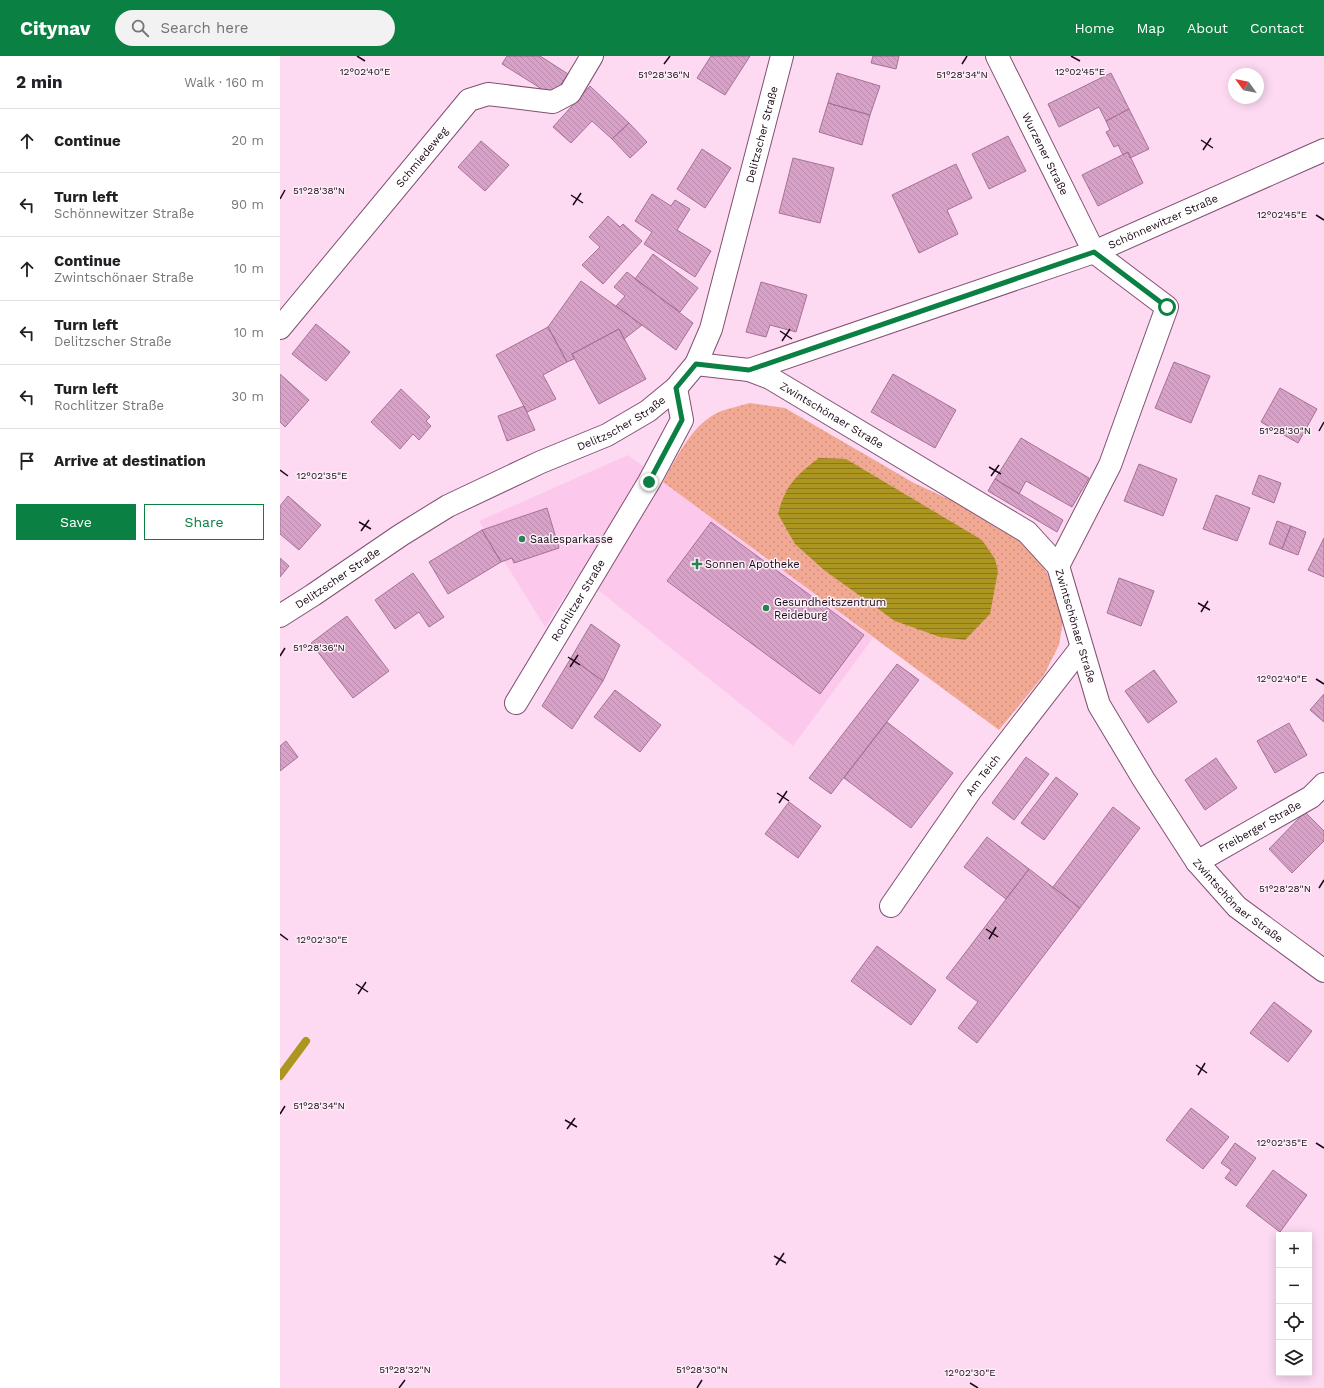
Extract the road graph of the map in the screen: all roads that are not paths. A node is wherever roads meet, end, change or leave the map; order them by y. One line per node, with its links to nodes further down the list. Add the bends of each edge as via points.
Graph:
1 (592, 56): 6 (street, Schmiedeweg, via 570,93 553,102 488,94 469,100)
2 (782, 56): 7 (street, Delitzscher Straße, via 711,329)
3 (997, 56): 5 (street, Wurzener Straße)
4 (1324, 150): 5 (street, Schönnewitzer Straße)
5 (1094, 252): 8 (street, Schönnewitzer Straße); 10 (street, via 1167,307 1110,465)
6 (280, 328)
7 (696, 364): 8 (street, Zwintschönaer Straße); 9 (street, Delitzscher Straße)
8 (749, 370): 10 (street, Zwintschönaer Straße, via 770,378 1027,532)
9 (676, 388): 11 (street, Delitzscher Straße, via 648,411 607,435 541,462 448,506); 13 (street, Rochlitzer Straße, via 682,420 649,482)
10 (1058, 566): 12 (street, Zwintschönaer Straße)
11 (280, 616)
12 (1081, 648): 15 (street, Zwintschönaer Straße, via 1099,705); 16 (street, Am Teich, via 971,790)
13 (516, 704)
14 (1322, 788): 15 (street, Freiberger Straße, via 1311,797)
15 (1197, 862): 17 (street, Zwintschönaer Straße, via 1237,907)
16 (891, 906)
17 (1324, 971)

